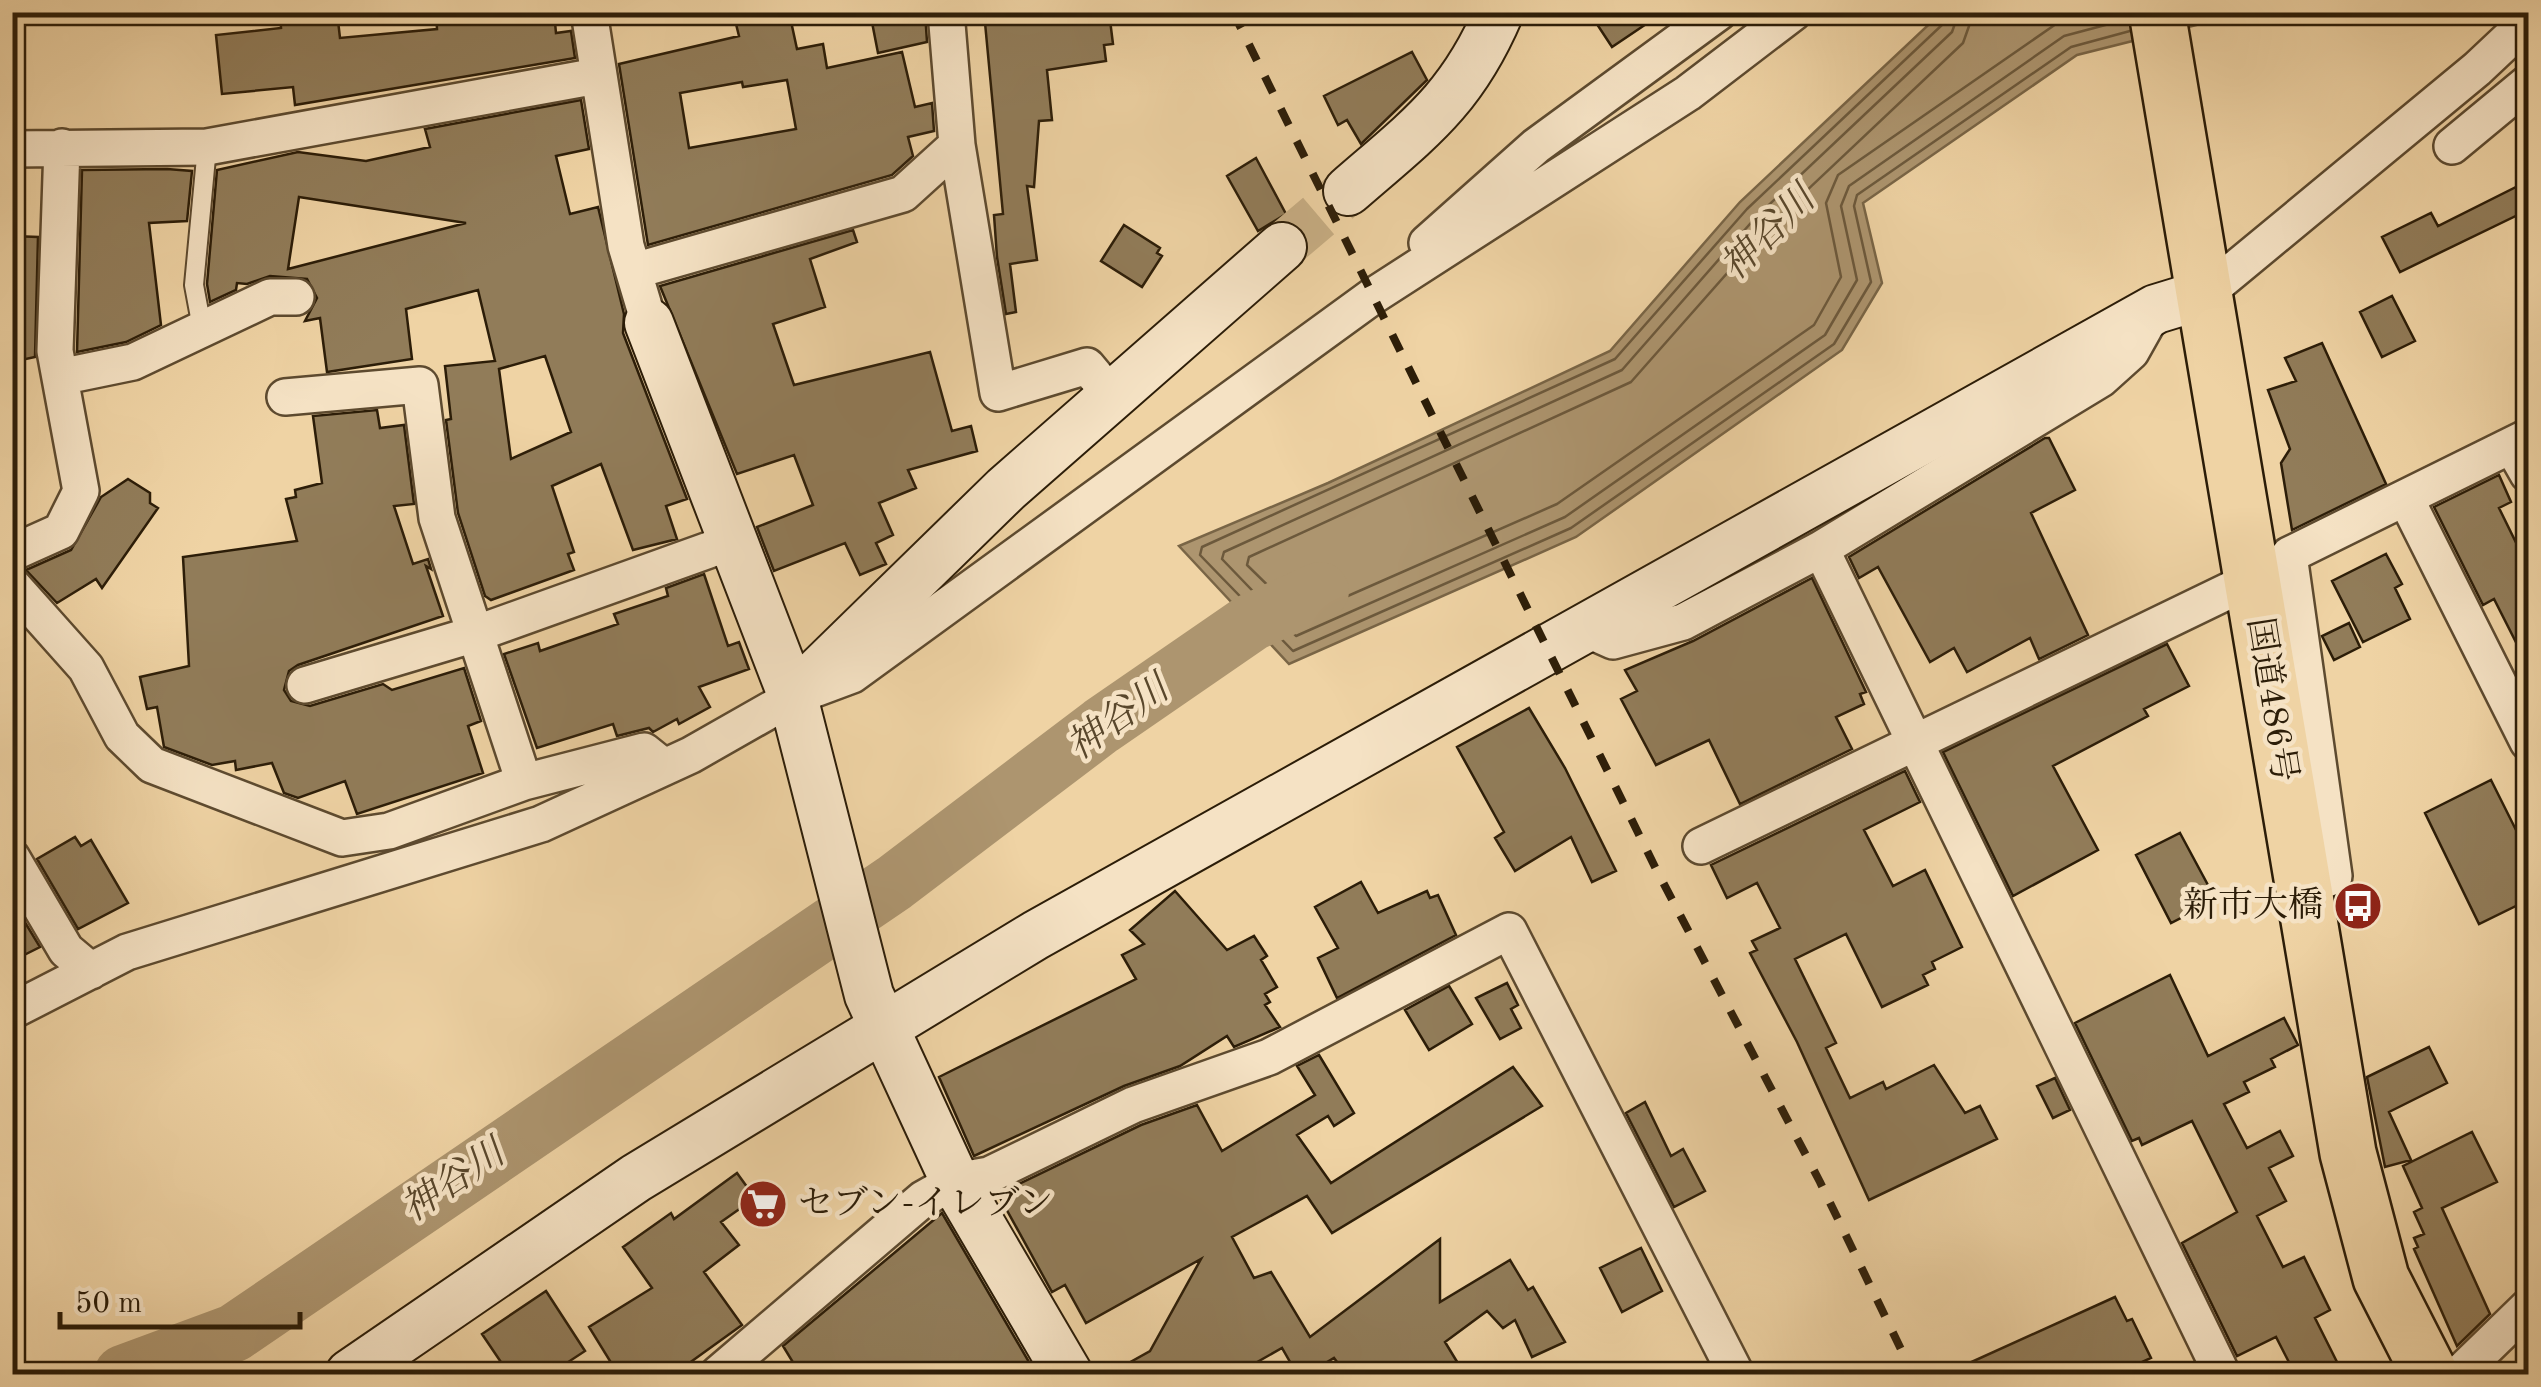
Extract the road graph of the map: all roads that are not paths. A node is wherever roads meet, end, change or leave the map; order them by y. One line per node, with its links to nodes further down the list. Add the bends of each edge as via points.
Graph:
1 (589, 12): 8 (street)
2 (946, 12): 10 (street)
3 (1499, 12): 15 (street, via 1480,57 1447,104)
4 (1718, 12): 17 (street, via 1536,146 1427,243)
5 (1794, 12): 17 (street, via 1688,93)
6 (2157, 12): 20 (highway, 国道486号)
7 (2528, 21): 20 (street, via 2478,69)
8 (597, 76): 13 (street); 18 (street)
9 (2528, 83): 11 (street)
10 (958, 144): 18 (street, via 903,194); 25 (street, via 998,393 1087,366)
11 (2452, 146)
12 (62, 147): 13 (street); 14 (street); 23 (street, via 53,298)
13 (207, 147): 22 (lane, via 194,285)
14 (12, 148)
15 (1348, 191)
16 (1282, 248): 25 (street)
17 (1427, 264): 36 (street, via 1373,296 852,675)
18 (634, 271): 21 (street)
19 (296, 297): 22 (street, via 270,297)
20 (2180, 301): 29 (street, via 2101,379); 31 (highway, 国道486号); 33 (street)
21 (649, 324): 28 (street)
22 (202, 328): 23 (street, via 133,362)
23 (60, 377): 30 (street, via 81,490 62,532)
24 (284, 396): 34 (street, via 420,386 437,518)
25 (1112, 396): 36 (street, via 1006,489)
26 (2523, 452): 27 (street)
27 (2406, 498): 37 (street); 43 (street, via 2289,555 2334,876)
28 (734, 541): 34 (street); 36 (street)
29 (1821, 549): 33 (street, via 1683,622 1613,642); 38 (street)
30 (12, 553)
31 (2251, 580): 38 (street); 43 (highway, 国道486号)
32 (18, 605): 40 (street, via 86,668 122,736 152,765 342,838 388,831)
33 (1586, 629): 46 (street, via 1036,936)
34 (476, 634): 35 (street); 40 (street)
35 (305, 685)
36 (793, 697): 39 (street); 46 (street)
37 (2528, 742)
38 (1915, 743): 41 (street); 53 (street)
39 (664, 768): 40 (street, via 644,751); 44 (street, via 542,824 128,952)
40 (524, 782)
41 (1700, 846)
42 (12, 858): 44 (street, via 66,950)
43 (2302, 889): 54 (highway, 国道486号, via 2348,1153 2381,1278)
44 (91, 970): 45 (street)
45 (12, 1011)
46 (876, 1012): 47 (street); 49 (street)
47 (955, 1181): 50 (street, via 924,1198); 51 (street); 52 (street, via 990,1175 1133,1106 1270,1057 1509,931)
48 (2528, 1307): 55 (street)
49 (350, 1374)
50 (718, 1374)
51 (1068, 1374)
52 (1736, 1374)
53 (2222, 1374)
54 (2430, 1374)
55 (2460, 1374)

